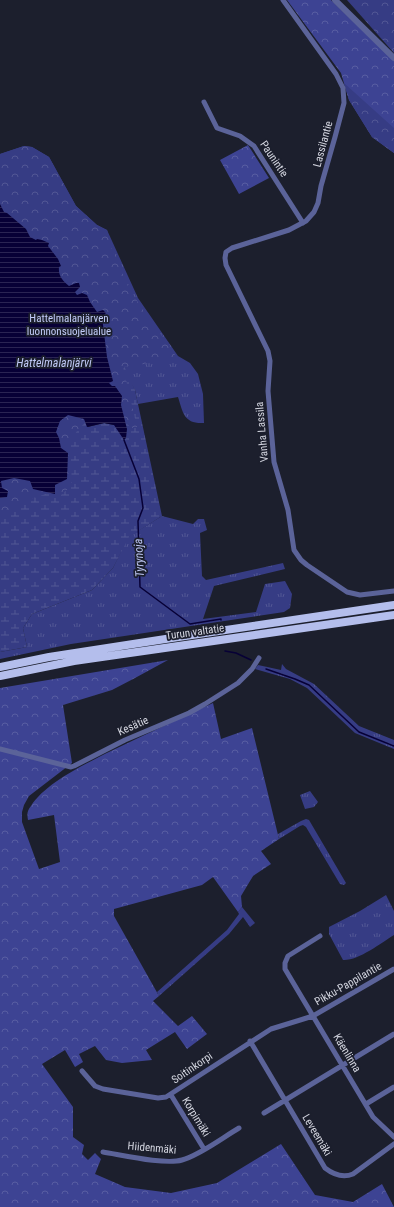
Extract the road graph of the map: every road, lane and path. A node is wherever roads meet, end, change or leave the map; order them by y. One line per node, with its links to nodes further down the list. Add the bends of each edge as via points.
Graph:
1 (283, 0): 5 (street, Lassilantie, via 336,74 343,88 344,103 318,203 310,218)
2 (335, 0): 3 (street)
3 (394, 58)
4 (204, 102): 5 (street, Paunintie, via 217,128 240,136 254,146)
5 (303, 223): 6 (street, Lassilantie)
6 (226, 252): 7 (street, Vanha Lassila, via 226,265 268,351 268,391 274,462 288,510 294,550 300,560 347,592 360,595)
7 (394, 591)
8 (394, 605): 11 (highway, Turun valtatie, via 157,640)
9 (394, 614): 12 (highway, Turun valtatie, via 74,661)
10 (259, 658): 13 (street, Kesätie, via 238,683 205,704 74,766)
11 (0, 667)
12 (0, 676)
13 (0, 749)
14 (320, 936): 16 (street, Käenlinna, via 288,956 285,963 288,974)
15 (394, 969): 16 (street, Pikku-Pappilantie)
16 (313, 1016): 18 (street, Soitinkorpi, via 271,1028); 19 (street, Käenlinna)
17 (394, 1034): 19 (street)
18 (250, 1042): 22 (street, Soitinkorpi); 23 (street, Leveemäki)
19 (343, 1066): 23 (street); 24 (street, Käenlinna)
20 (82, 1071): 22 (street, Soitinkorpi, via 95,1086 102,1089 158,1098)
21 (394, 1087): 24 (street)
22 (172, 1095): 29 (street, Korpimäki)
23 (285, 1100): 25 (street); 28 (street, Leveemäki, via 325,1168 332,1173 346,1176 353,1174)
24 (366, 1104): 27 (street, Käenlinna, via 373,1117)
25 (264, 1113)
26 (238, 1128): 29 (street, Hiidenmäki)
27 (394, 1137)
28 (394, 1144)
29 (204, 1149): 30 (street, Hiidenmäki, via 172,1162)
30 (103, 1152)

